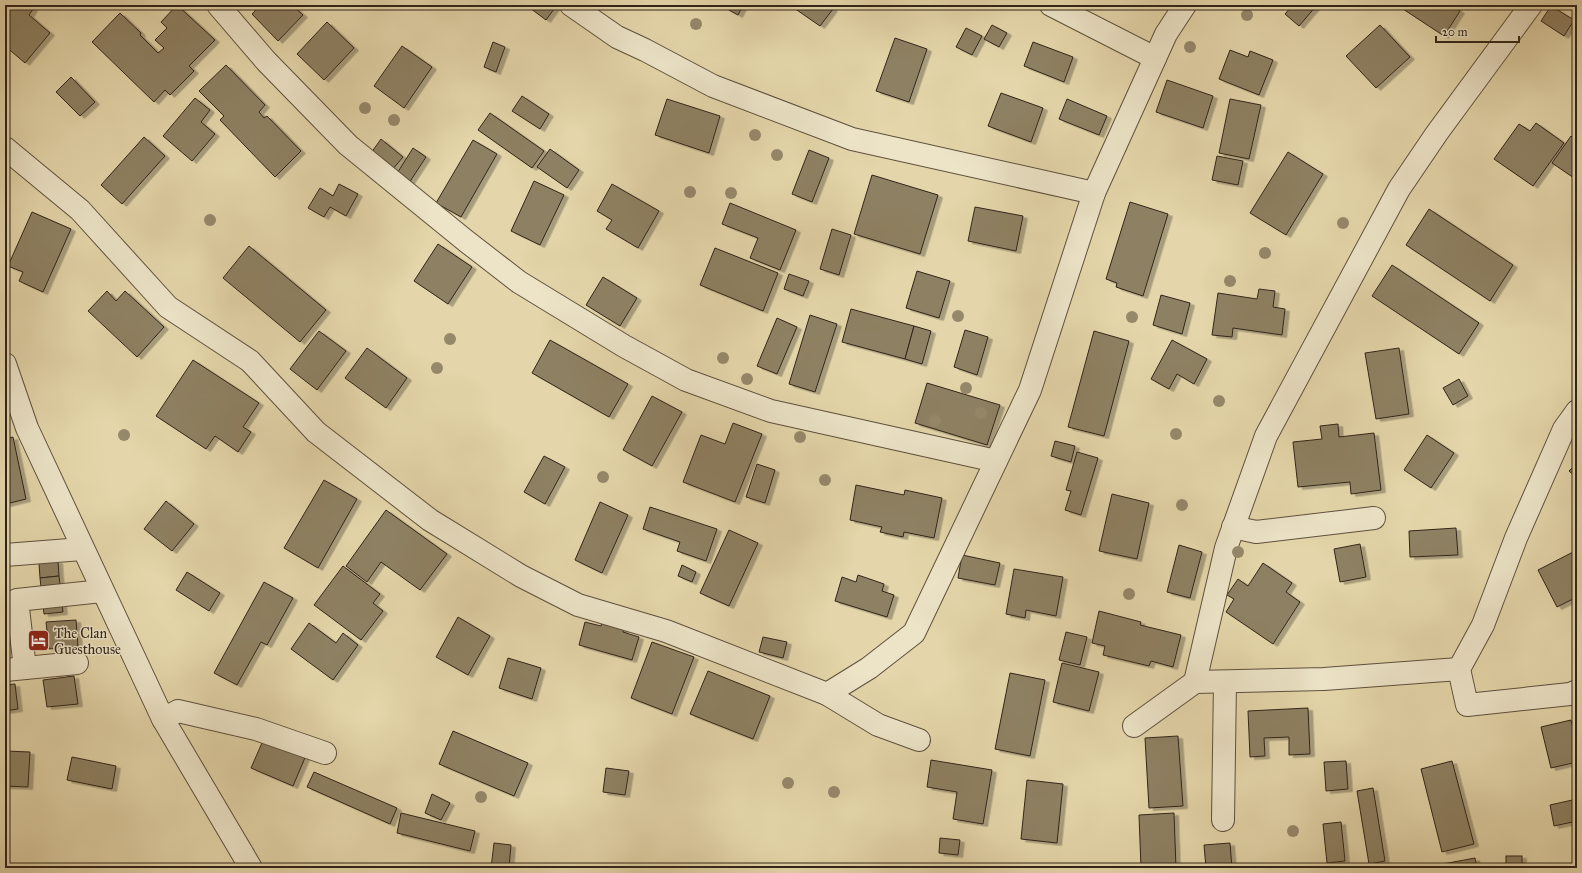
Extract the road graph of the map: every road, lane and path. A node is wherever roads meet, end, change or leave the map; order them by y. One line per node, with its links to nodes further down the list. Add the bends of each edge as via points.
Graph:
1 (218, 5): 11 (street, via 266,61 348,145 520,282 624,346 686,380 771,411)
2 (571, 5): 8 (street, via 617,38 713,86 852,139)
3 (1051, 5): 6 (street)
4 (1185, 5): 6 (street, via 1166,34)
5 (1530, 5): 13 (street, via 1399,189 1266,436)
6 (1155, 58): 8 (street)
7 (5, 148): 23 (street, via 80,210 168,307 250,360 316,432 430,520 521,576 578,605 666,631)
8 (1094, 193): 11 (street, via 1030,390)
9 (5, 364): 14 (street, via 27,428)
10 (1577, 411): 19 (street, via 1564,429 1516,538 1483,625)
11 (996, 461): 23 (street, via 914,633 869,668)
12 (1374, 518): 13 (street, via 1256,532)
13 (1233, 527): 20 (street)
14 (82, 549): 15 (street); 16 (street)
15 (5, 555)
16 (102, 591): 18 (street, via 17,600); 24 (street)
17 (77, 663): 18 (street)
18 (15, 669)
19 (1459, 669): 21 (street, via 1324,679); 22 (street, via 1468,705 1570,694)
20 (1195, 682): 21 (street); 25 (street)
21 (1225, 682): 28 (street)
22 (1577, 691)
23 (827, 694): 26 (street, via 878,725)
24 (163, 719): 27 (street, via 178,711 256,728); 29 (street)
25 (1134, 726)
26 (919, 740)
27 (325, 753)
28 (1223, 820)
29 (251, 868)

